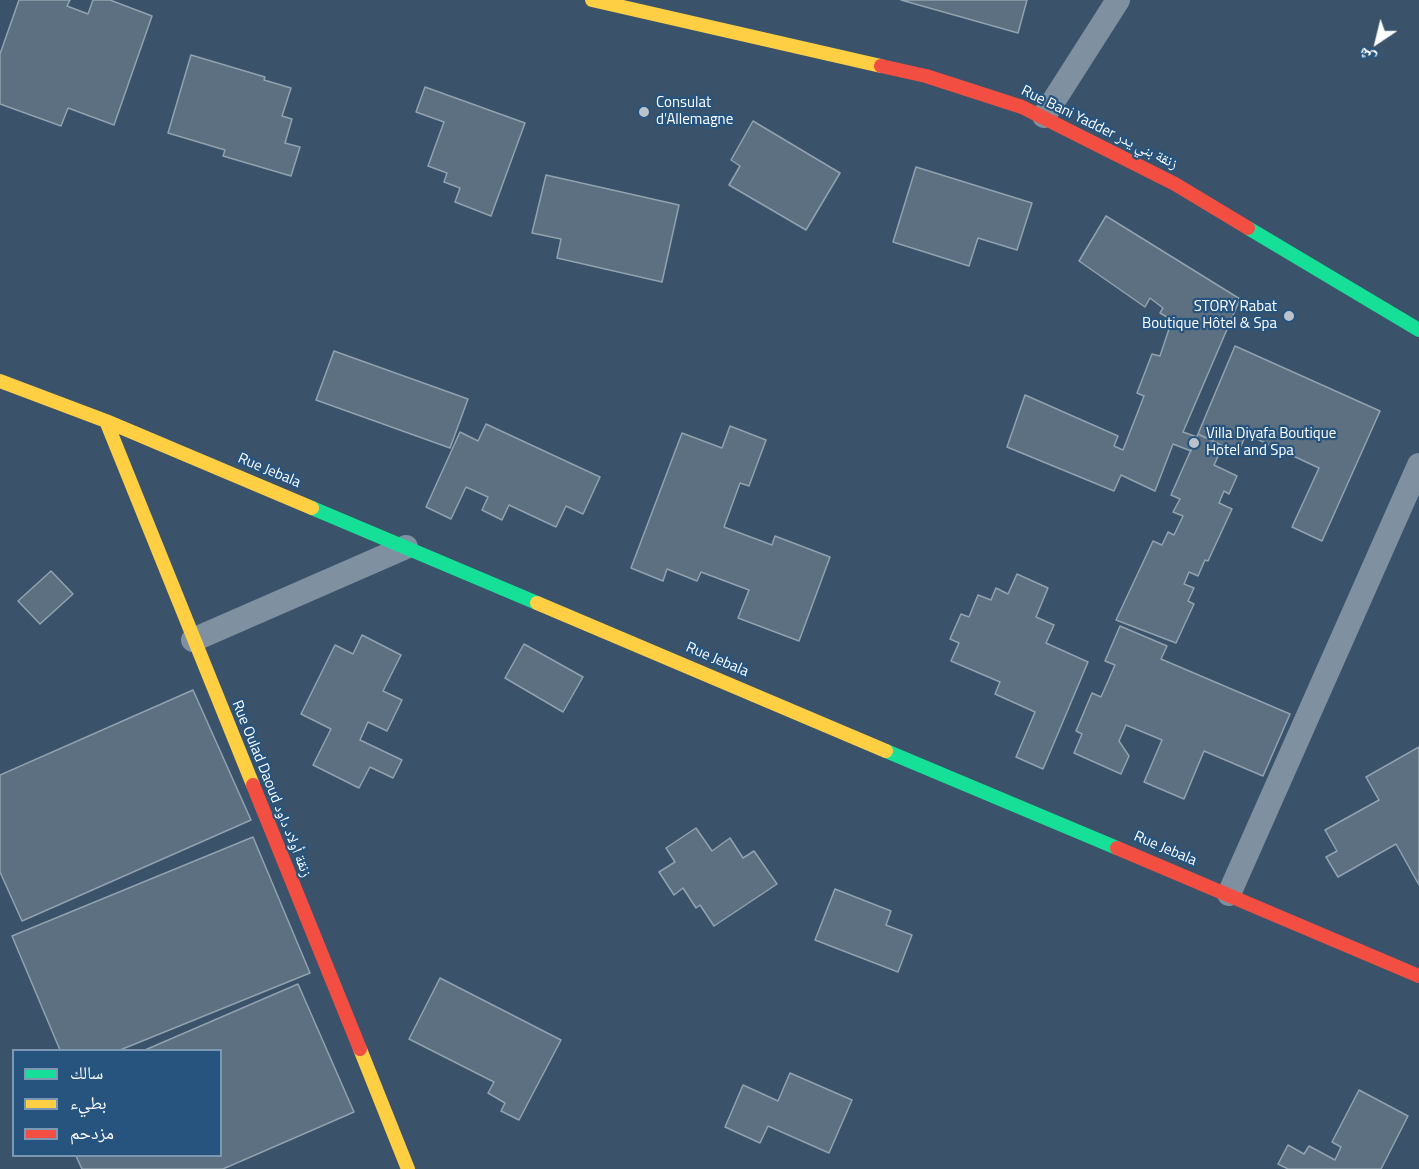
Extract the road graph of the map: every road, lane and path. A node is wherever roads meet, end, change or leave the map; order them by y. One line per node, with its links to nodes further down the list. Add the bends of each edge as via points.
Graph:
1 (592, 0): 3 (street, Rue Bani Yadder زنقة بني يدر, via 926,76)
2 (1118, 0): 3 (street)
3 (1044, 116): 4 (street, Rue Bani Yadder زنقة بني يدر, via 1175,184)
4 (1419, 330)
5 (0, 381): 6 (street, Rue Jebala)
6 (106, 421): 8 (street, Rue Jebala); 9 (street, Rue Oulad Daoud زنقة أولاد داود)
7 (1419, 465): 10 (street)
8 (406, 547): 9 (street); 10 (street, Rue Jebala)
9 (193, 640): 12 (street, Rue Oulad Daoud زنقة أولاد داود)
10 (1229, 894): 11 (street, Rue Jebala)
11 (1419, 976)
12 (408, 1169)

